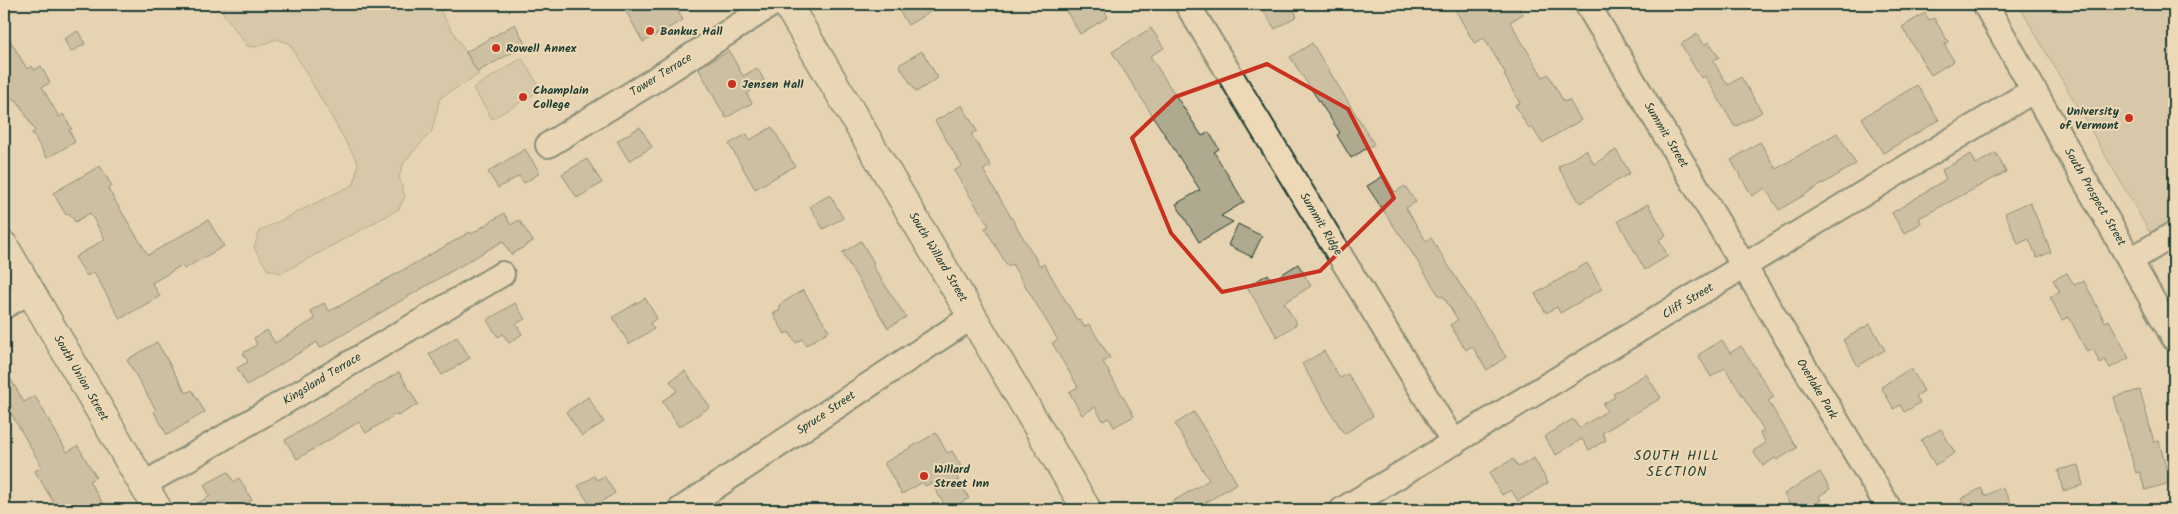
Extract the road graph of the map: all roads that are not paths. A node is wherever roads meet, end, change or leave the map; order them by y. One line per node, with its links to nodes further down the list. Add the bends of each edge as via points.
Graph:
1 (772, 4): 7 (street, Tower Terrace)
2 (787, 4): 15 (main road, South Willard Street)
3 (1187, 4): 17 (street, Summit Ridge)
4 (1587, 4): 11 (street, Summit Street)
5 (1985, 4): 6 (street, South Prospect Street)
6 (2034, 90): 10 (street, South Prospect Street); 11 (street, Cliff Street)
7 (548, 144)
8 (2174, 234): 10 (street)
9 (4, 246): 13 (main road, South Union Street)
10 (2131, 260): 16 (street, South Prospect Street)
11 (1744, 267): 17 (street, Cliff Street); 23 (street, Overlake Park)
12 (502, 274): 18 (street, Kingsland Terrace)
13 (30, 291): 14 (street); 18 (main road, South Union Street)
14 (4, 306)
15 (973, 316): 20 (street, Spruce Street); 21 (main road, South Willard Street)
16 (2174, 338)
17 (1454, 443): 22 (street, Cliff Street)
18 (143, 485): 19 (main road, South Union Street)
19 (158, 510)
20 (680, 510)
21 (1087, 510)
22 (1342, 510)
23 (1889, 510)

